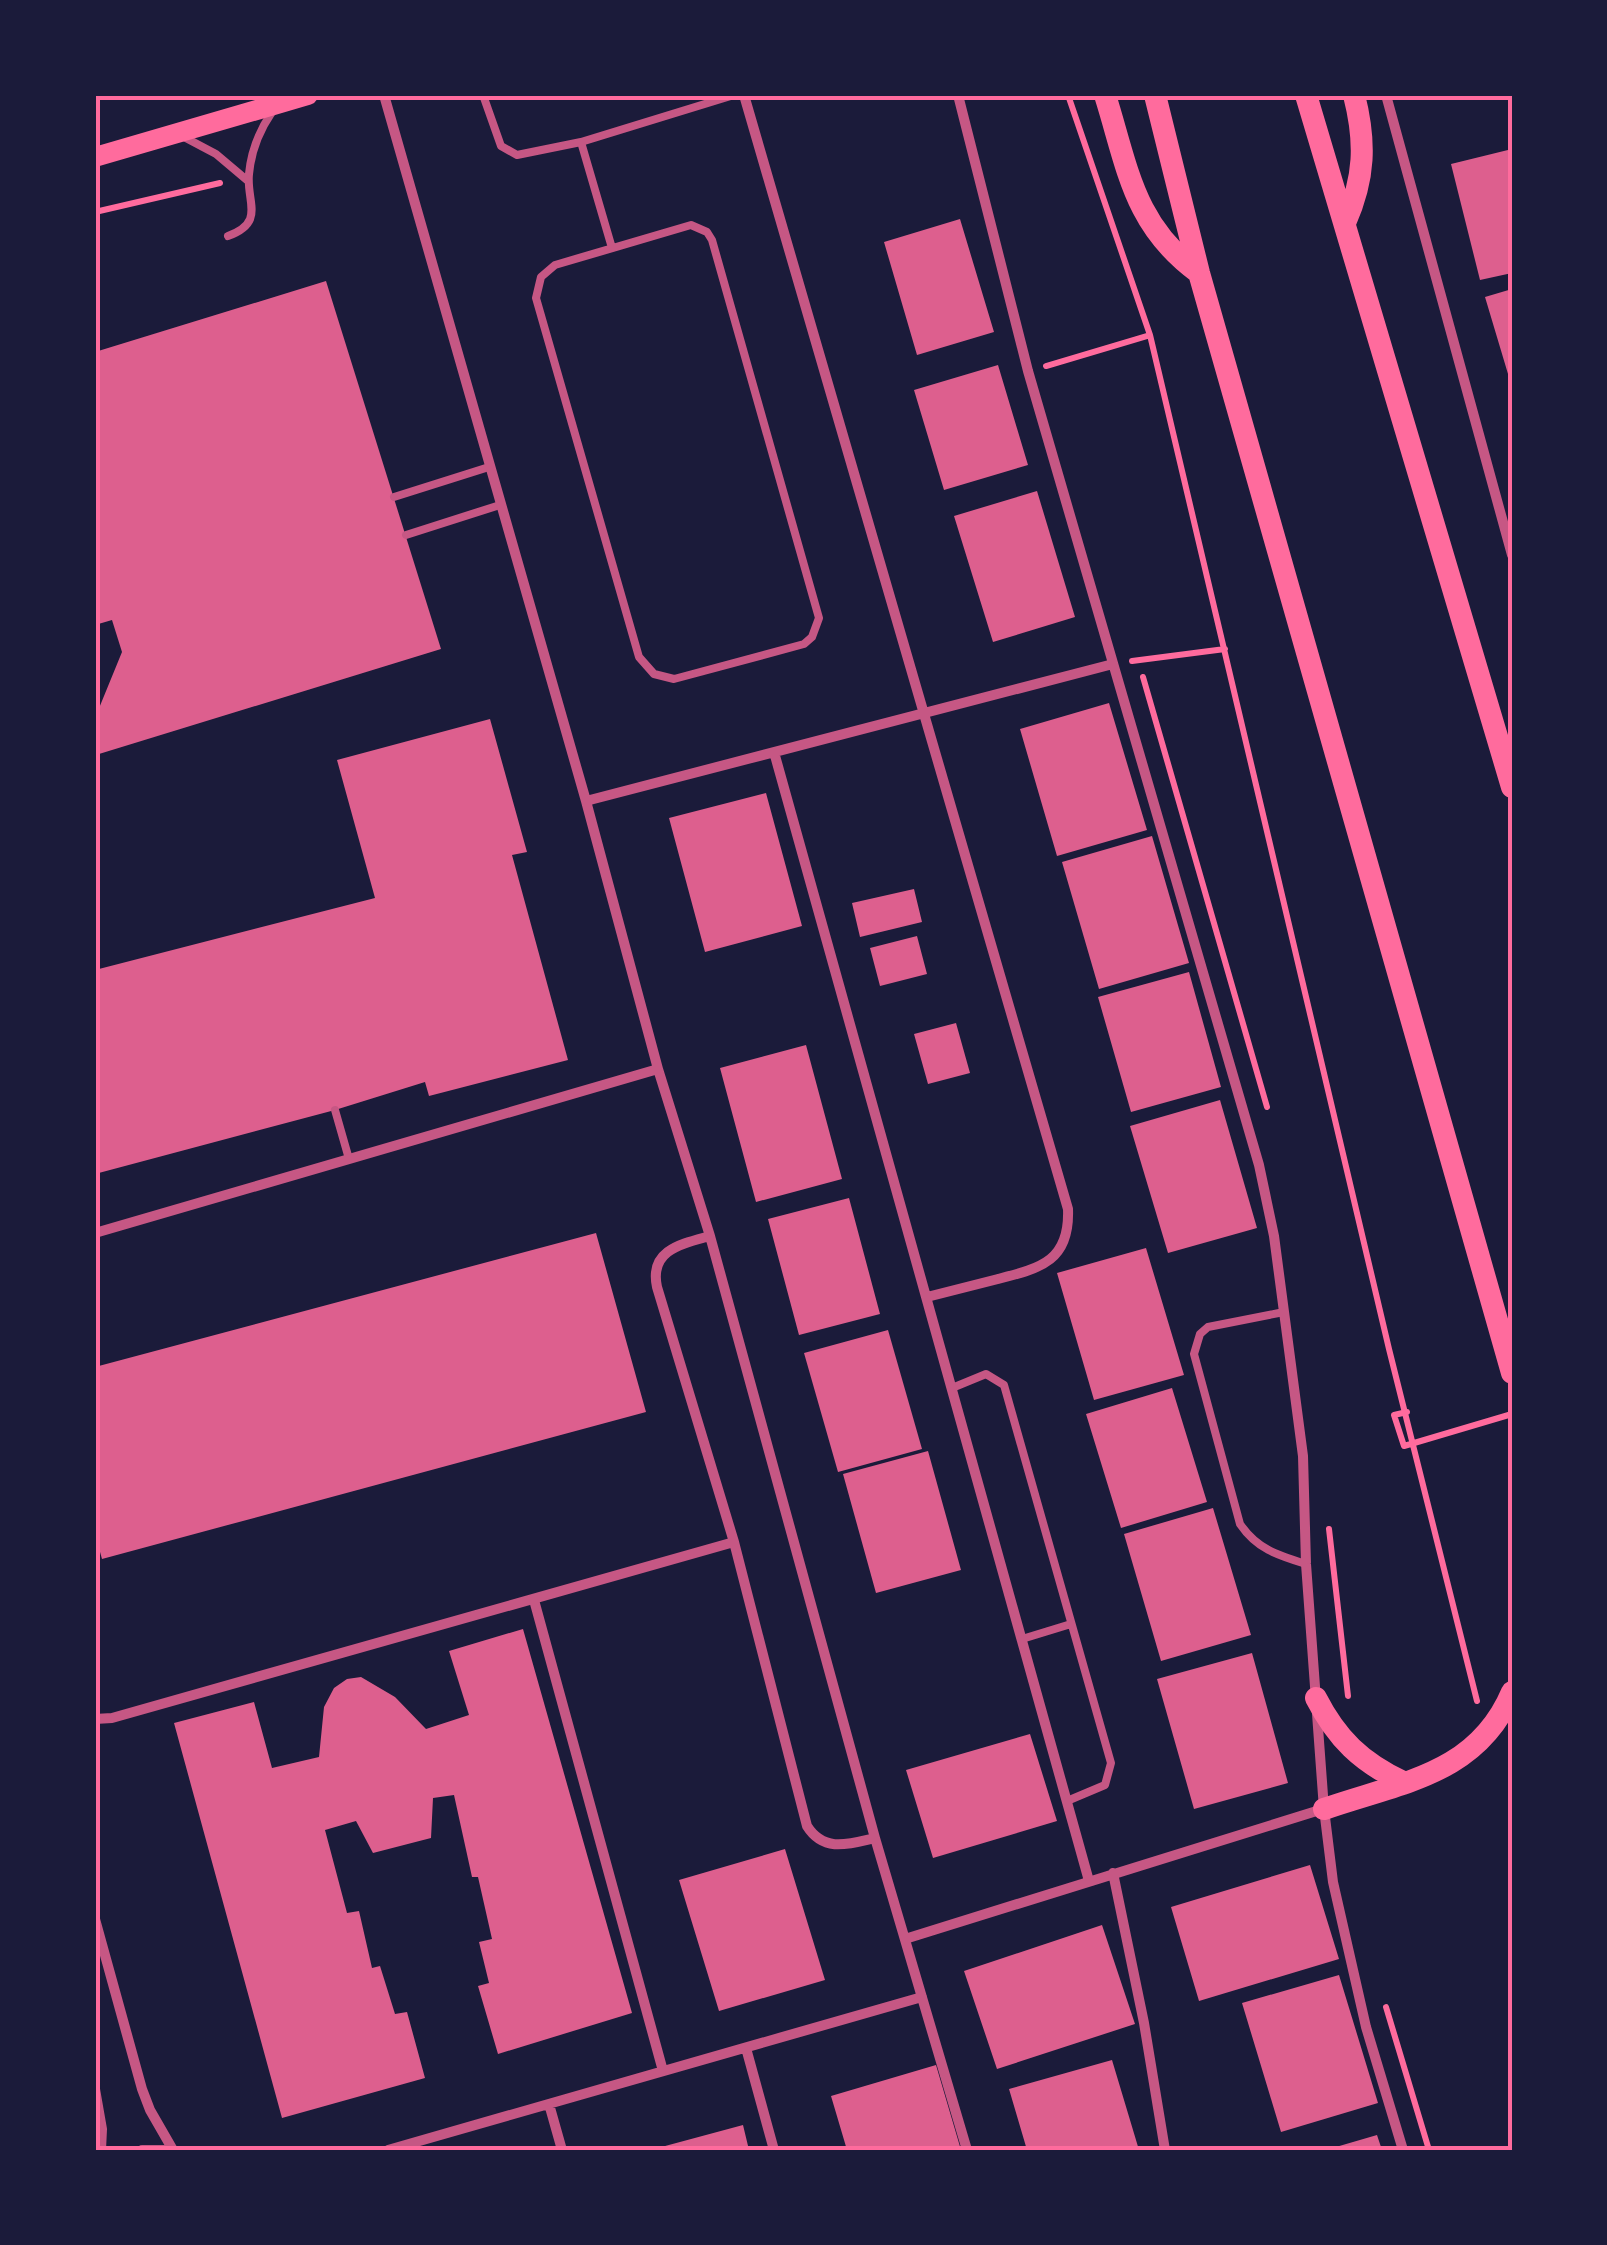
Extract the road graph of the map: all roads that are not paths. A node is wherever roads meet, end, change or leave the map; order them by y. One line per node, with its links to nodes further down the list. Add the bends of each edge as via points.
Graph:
1 (308, 95): 12 (main road)
2 (384, 95): 21 (street)
3 (482, 95): 14 (lane, via 508,152 527,155)
4 (734, 95): 14 (lane)
5 (744, 95): 27 (street)
6 (958, 95): 26 (street, via 1028,371)
7 (1105, 95): 20 (main road, via 1142,210 1156,235)
8 (1155, 95): 20 (main road)
9 (1306, 95): 17 (main road)
10 (1354, 95): 17 (main road, via 1363,169)
11 (1388, 96): 25 (street)
12 (277, 104): 13 (main road); 16 (lane, via 256,141)
13 (177, 134): 15 (main road); 16 (lane)
14 (581, 142): 19 (lane)
15 (95, 156)
16 (248, 181): 18 (lane, via 252,213 248,224)
17 (1345, 223): 29 (main road)
18 (228, 236)
19 (612, 248): 19 (lane, via 555,265 541,277 536,298 639,657 654,674 674,679 804,644 817,628 818,608 712,240 691,225)
20 (1199, 273): 38 (main road)
21 (489, 467): 22 (lane); 23 (street)
22 (394, 498)
23 (500, 504): 24 (lane); 30 (street)
24 (406, 535)
25 (1512, 556)
26 (1114, 664): 27 (street); 37 (street, via 1258,1165)
27 (924, 713): 28 (street); 36 (street, via 1065,1192 1068,1226 1064,1242 1041,1267)
28 (774, 752): 30 (street); 36 (street)
29 (1512, 787)
30 (586, 801): 31 (street)
31 (658, 1070): 33 (street); 35 (street)
32 (335, 1110): 33 (lane)
33 (350, 1159): 34 (street)
34 (95, 1233)
35 (710, 1236): 40 (street, via 668,1250 654,1276); 53 (street)
36 (927, 1297): 39 (street)
37 (1284, 1312): 41 (street, via 1303,1456); 41 (lane, via 1208,1326 1194,1354 1240,1524 1259,1546)
38 (1512, 1374)
39 (952, 1388): 43 (lane, via 986,1374 1004,1385); 44 (street)
40 (734, 1542): 42 (street); 53 (street, via 808,1826 832,1845)
41 (1306, 1564): 46 (street)
42 (534, 1600): 47 (street); 60 (street)
43 (1072, 1624): 44 (lane); 51 (lane, via 1112,1763 1104,1784)
44 (1022, 1639): 51 (street)
45 (1512, 1692): 50 (main road, via 1486,1738 1448,1766)
46 (1316, 1698): 50 (main road, via 1350,1750); 52 (street)
47 (112, 1718): 48 (street); 49 (street)
48 (95, 1719)
49 (95, 1728)
50 (1403, 1782): 52 (main road)
51 (1067, 1801): 55 (street)
52 (1324, 1809): 54 (street); 71 (street, via 1347,1955)
53 (875, 1838): 57 (street)
54 (1113, 1873): 55 (street); 70 (street)
55 (1089, 1881): 57 (street)
56 (95, 1919): 65 (street, via 142,2088)
57 (905, 1939): 58 (street)
58 (922, 1997): 59 (street); 69 (street)
59 (746, 2048): 60 (street); 68 (street)
60 (663, 2071): 62 (street)
61 (95, 2089): 63 (street)
62 (549, 2104): 66 (street); 67 (street)
63 (101, 2150)
64 (142, 2150): 65 (street)
65 (170, 2150)
66 (388, 2150)
67 (562, 2150)
68 (774, 2150)
69 (967, 2150)
70 (1165, 2150)
71 (1404, 2150)

